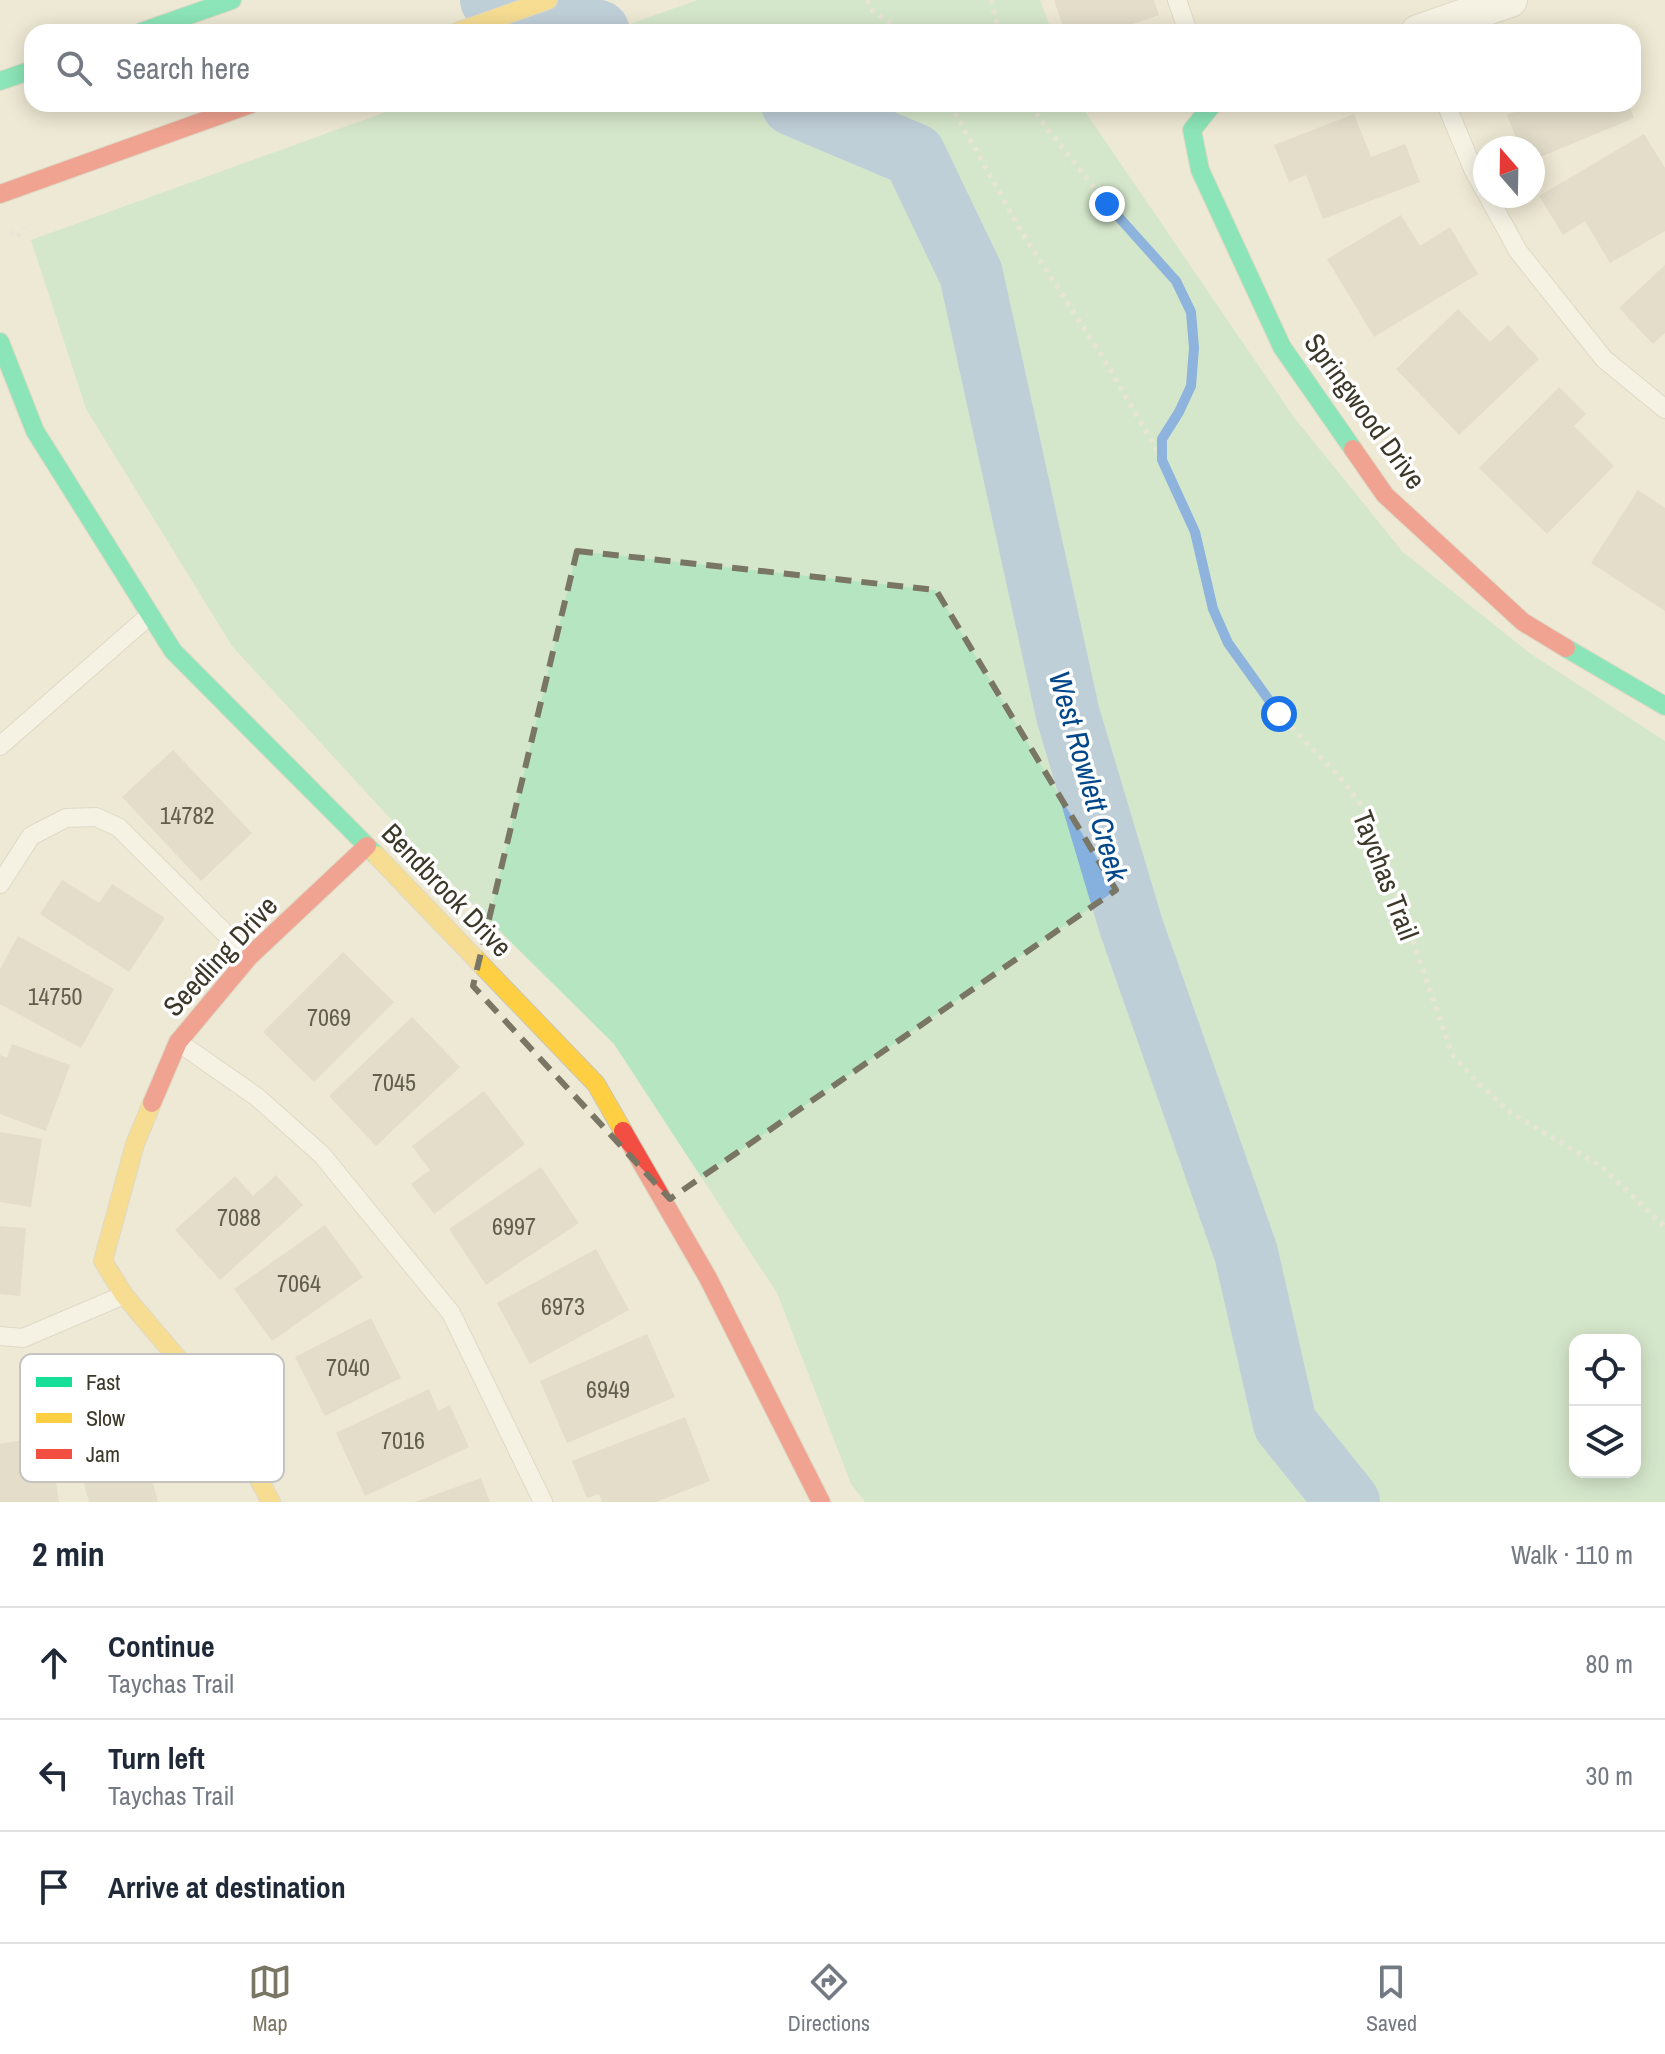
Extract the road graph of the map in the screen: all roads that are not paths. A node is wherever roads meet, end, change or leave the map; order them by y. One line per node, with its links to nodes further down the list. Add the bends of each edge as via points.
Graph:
1 (548, 0): 6 (street)
2 (1177, 0): 7 (lane)
3 (1510, 0): 8 (street)
4 (227, 2): 5 (street)
5 (164, 24)
6 (480, 24)
7 (1185, 24)
8 (1441, 24)
9 (24, 73): 10 (street)
10 (0, 81)
11 (229, 112): 15 (street)
12 (1207, 112): 20 (street, Springwood Drive, via 1192,130 1200,170 1282,347 1385,495 1523,622)
13 (1449, 112): 14 (lane)
14 (1473, 169)
15 (0, 194)
16 (1494, 208): 18 (lane, via 1518,251 1604,359)
17 (0, 342): 19 (street, Bendbrook Drive, via 35,431)
18 (1665, 409)
19 (150, 615): 21 (lane); 22 (street, Bendbrook Drive, via 173,651)
20 (1665, 706)
21 (0, 746)
22 (367, 846): 24 (street, Seedling Drive); 32 (street, Bendbrook Drive, via 596,1084 708,1278)
23 (0, 884): 24 (lane, via 31,836 66,818 96,817 118,827)
24 (249, 957): 25 (street, Seedling Drive)
25 (178, 1042): 26 (street, Seedling Drive, via 135,1144 103,1261); 31 (lane, via 257,1097 322,1155 451,1313)
26 (124, 1295): 27 (lane, via 23,1338); 28 (street)
27 (0, 1336)
28 (174, 1354)
29 (260, 1482): 30 (street)
30 (271, 1502)
31 (543, 1502)
32 (821, 1502)

